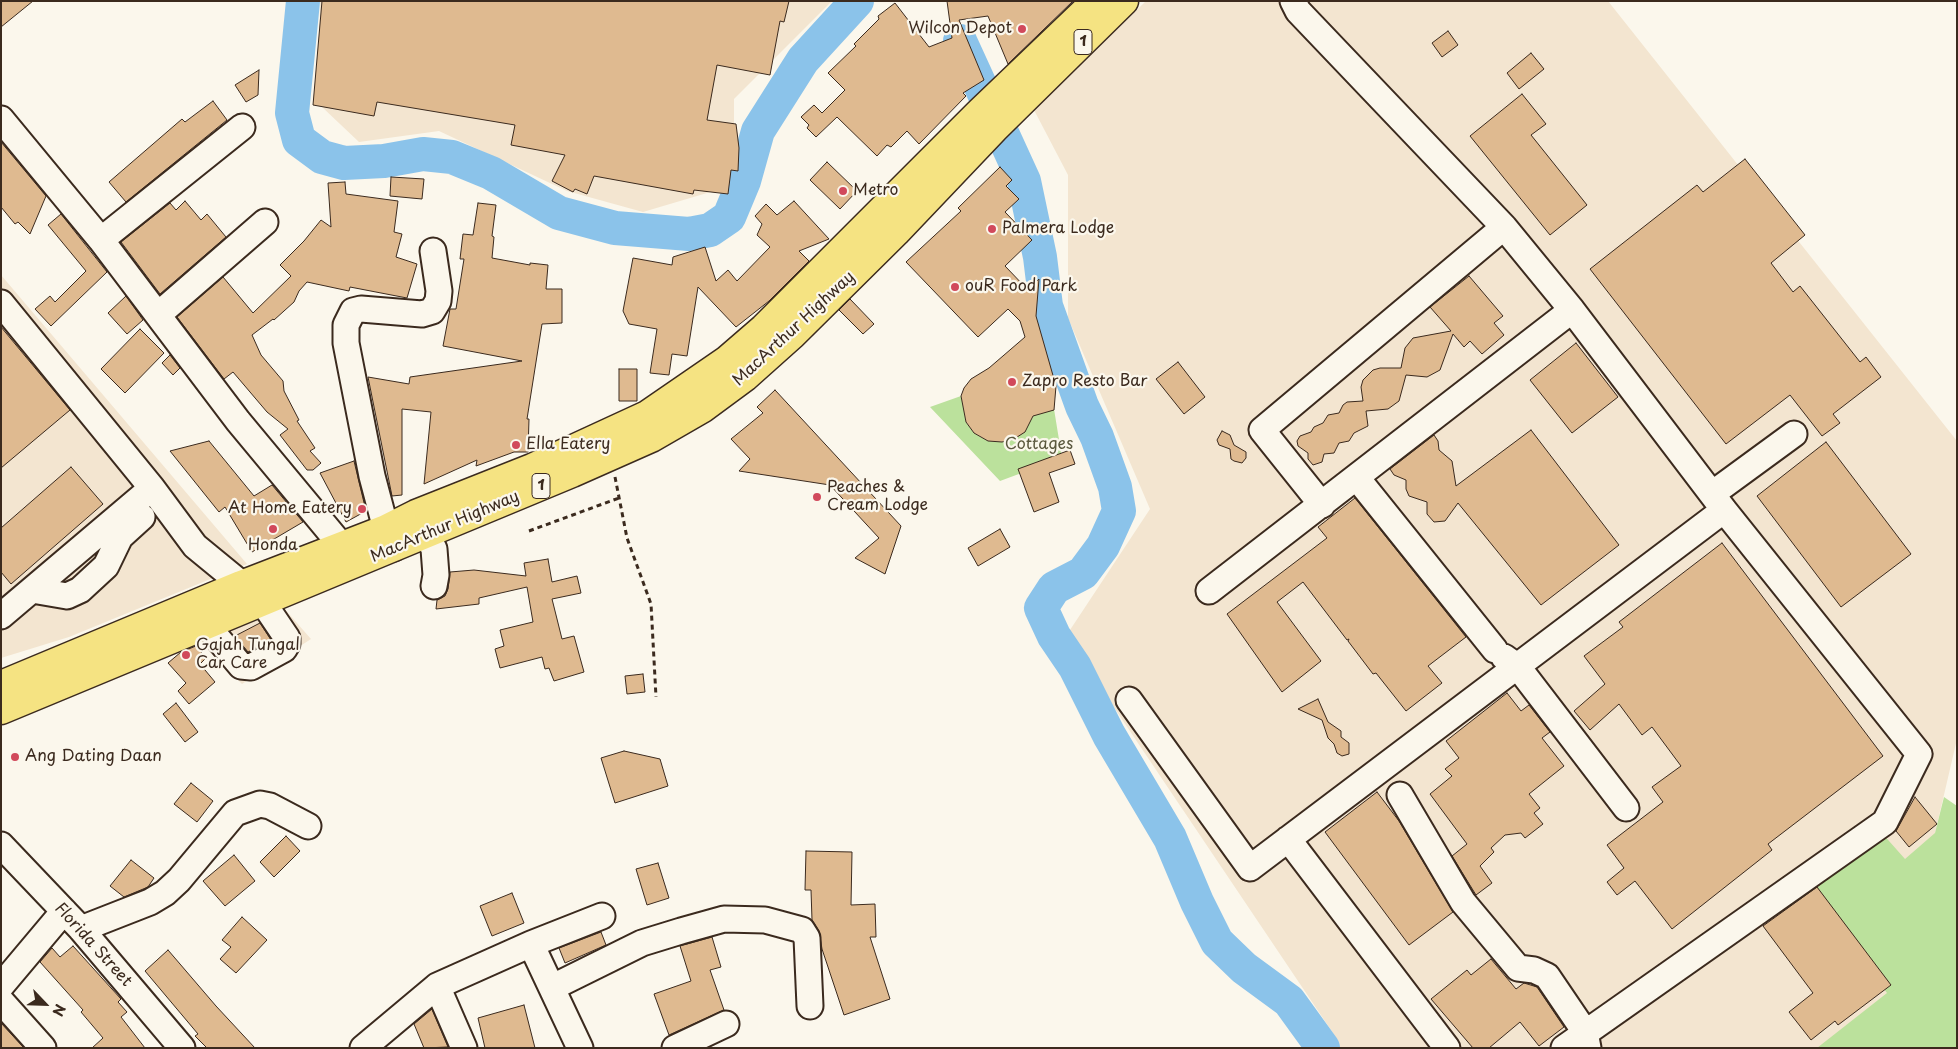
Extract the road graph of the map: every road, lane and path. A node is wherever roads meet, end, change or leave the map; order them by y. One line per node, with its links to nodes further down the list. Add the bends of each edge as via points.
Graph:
1 (1096, 1): 4 (highway, MacArthur Highway / 1)
2 (1124, 1): 4 (highway, MacArthur Highway / 1)
3 (1293, 1): 8 (street, via 1298,11)
4 (1036, 75): 10 (highway, MacArthur Highway / 1, via 986,121)
5 (1, 120): 9 (street)
6 (242, 127): 9 (street)
7 (265, 222): 14 (street)
8 (1504, 227): 13 (street); 21 (street, via 1262,430)
9 (100, 240): 14 (street)
10 (865, 245): 16 (highway, MacArthur Highway / 1, via 792,335 745,377 703,408 651,438); 22 (highway, MacArthur Highway / 1, via 778,314 727,360 647,415)
11 (433, 251): 24 (street, via 439,291 432,311 422,314 361,309 353,311 346,324 346,343 372,476)
12 (1, 303): 18 (street)
13 (1572, 310): 17 (street); 20 (street)
14 (159, 314): 25 (street, via 238,421)
15 (1794, 434): 20 (street)
16 (611, 456): 19 (path); 22 (highway, MacArthur Highway / 1)
17 (1357, 478): 21 (street); 31 (street)
18 (156, 495): 28 (street, via 195,546); 29 (street, via 106,541 32,590)
19 (619, 498): 23 (path); 33 (path, via 626,538 652,604)
20 (1718, 502): 31 (street); 51 (street, via 1919,754 1885,822)
21 (1322, 505): 27 (street)
22 (422, 524): 24 (highway, MacArthur Highway / 1); 26 (street, via 434,549)
23 (529, 531)
24 (390, 538): 25 (highway, MacArthur Highway / 1)
25 (347, 555): 28 (highway, MacArthur Highway / 1)
26 (434, 586)
27 (1209, 591)
28 (252, 593): 30 (highway, MacArthur Highway / 1); 30 (street, via 286,638 287,644 284,649 250,667 241,666)
29 (1, 616)
30 (198, 616): 32 (highway, MacArthur Highway / 1); 35 (highway, MacArthur Highway / 1)
31 (1506, 658): 37 (street); 39 (street)
32 (1, 685)
33 (656, 697)
34 (1129, 700): 39 (street, via 1250,868)
35 (1, 710)
36 (1400, 795): 51 (street, via 1469,909 1518,968 1547,976)
37 (1626, 808)
38 (308, 826): 43 (street, via 260,804 235,813 165,893)
39 (1288, 838): 58 (street)
40 (1, 845): 41 (street, Florida Street)
41 (64, 911): 43 (street, Florida Street); 45 (street)
42 (602, 916): 44 (street)
43 (82, 929): 53 (street, Florida Street)
44 (531, 944): 46 (street); 47 (street)
45 (1, 986)
46 (437, 986): 54 (street); 55 (street)
47 (553, 987): 49 (street, via 650,941 724,919 765,920 802,930 807,938); 56 (street)
48 (1, 1001): 52 (street)
49 (810, 1006)
50 (726, 1024): 57 (street)
51 (1587, 1040): 59 (street)
52 (43, 1048)
53 (182, 1048)
54 (363, 1048)
55 (464, 1048)
56 (580, 1048)
57 (675, 1048)
58 (1448, 1048)
59 (1564, 1048)

